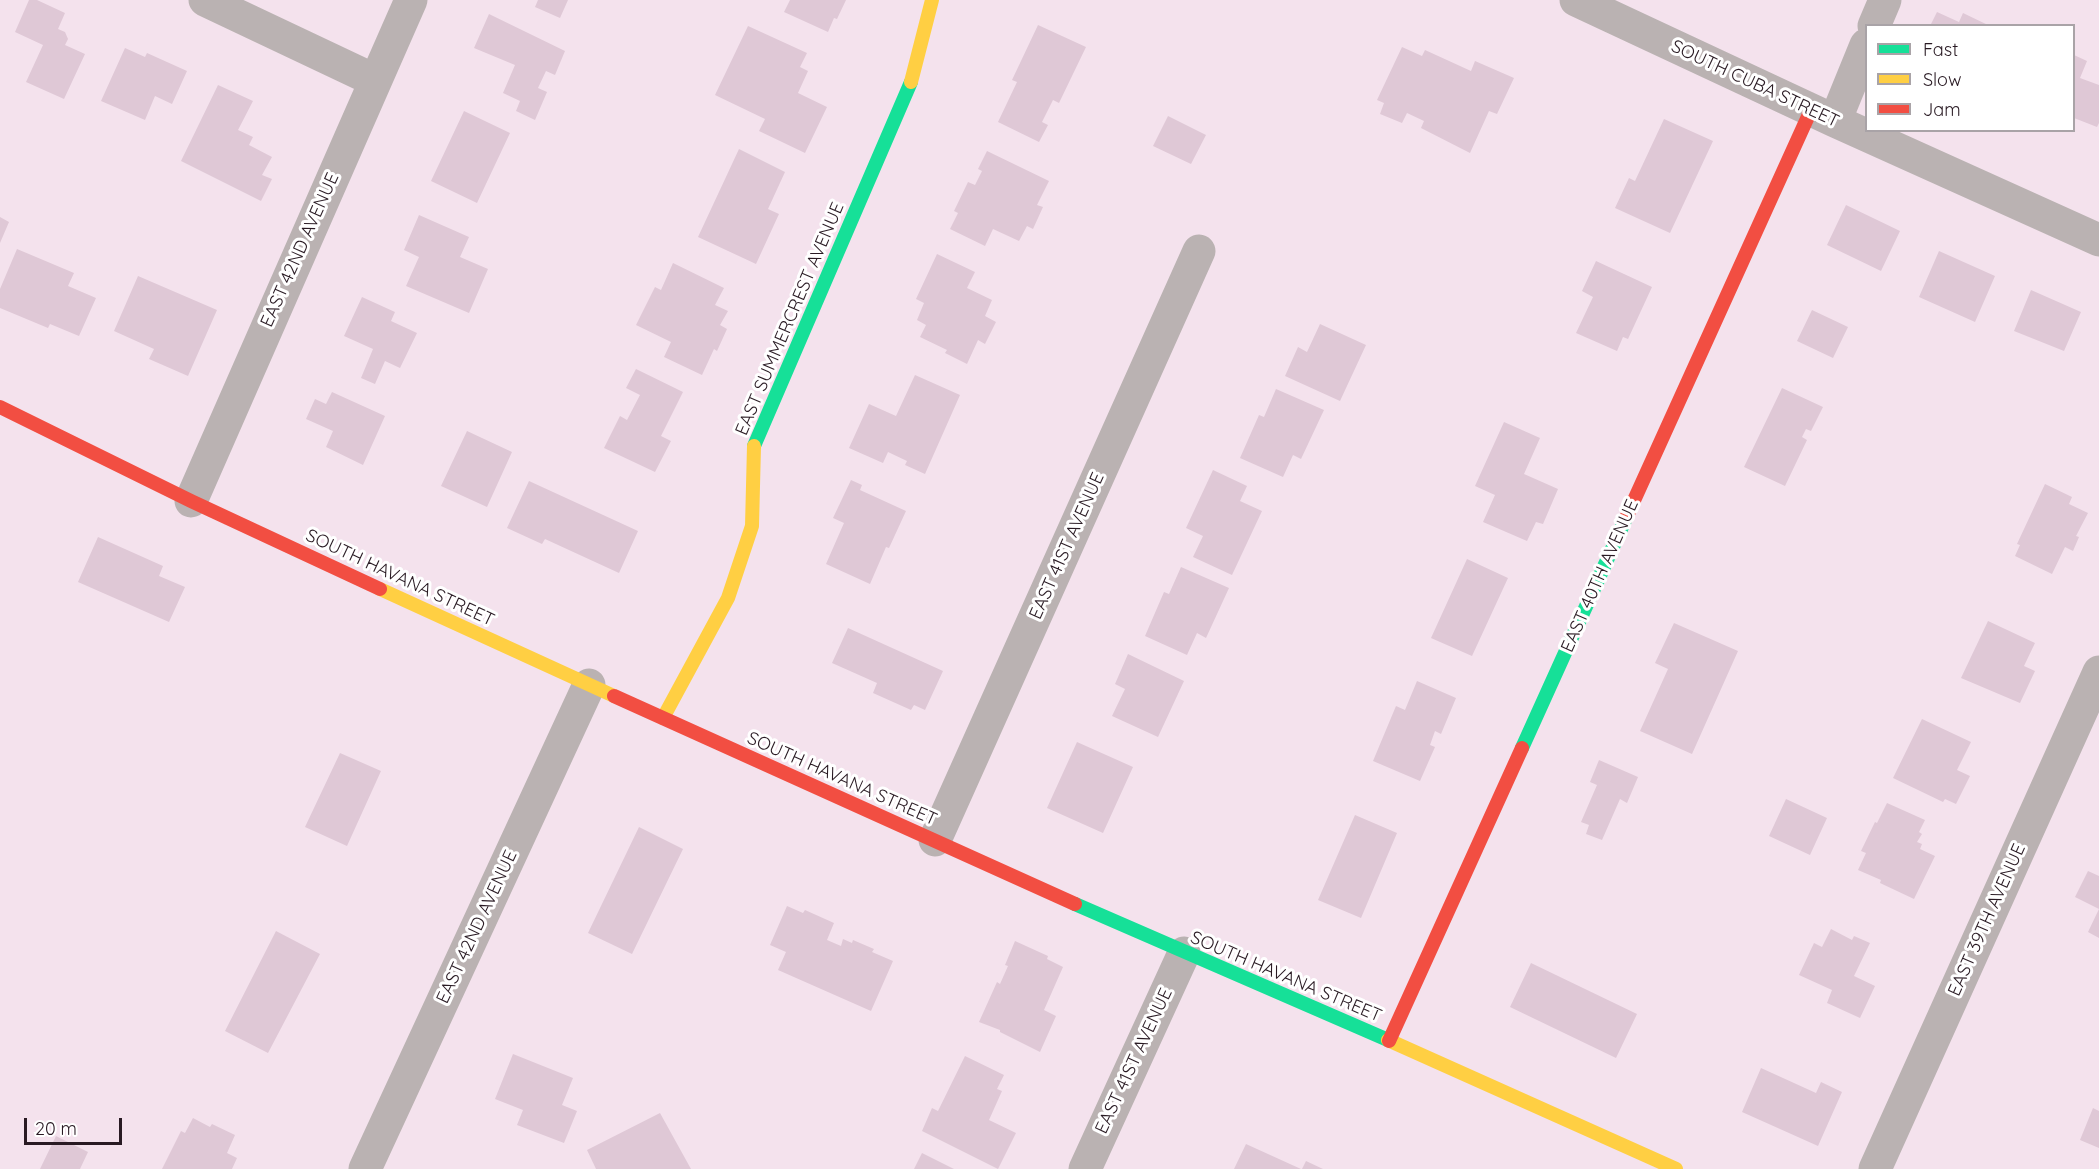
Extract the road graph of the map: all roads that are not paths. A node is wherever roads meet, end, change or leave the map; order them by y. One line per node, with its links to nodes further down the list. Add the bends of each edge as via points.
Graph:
1 (205, 0): 8 (street)
2 (411, 0): 8 (street, EAST 42ND AVENUE)
3 (932, 0): 16 (street, EAST SUMMERCREST AVENUE, via 911,84 754,444 753,526 728,598)
4 (1576, 0): 9 (street, SOUTH CUBA STREET)
5 (1885, 0): 6 (street)
6 (1875, 24)
7 (1865, 47): 9 (street, EAST 40TH AVENUE)
8 (374, 80): 13 (street, EAST 42ND AVENUE)
9 (1823, 116): 10 (street, SOUTH CUBA STREET); 19 (street, EAST 40TH AVENUE)
10 (2099, 240)
11 (1199, 251): 17 (street, EAST 41ST AVENUE)
12 (0, 407): 13 (street, SOUTH HAVANA STREET)
13 (191, 501): 15 (street, SOUTH HAVANA STREET)
14 (2099, 672): 23 (street, EAST 39TH AVENUE)
15 (589, 685): 16 (street, SOUTH HAVANA STREET); 20 (street, EAST 42ND AVENUE)
16 (663, 718): 17 (street, SOUTH HAVANA STREET)
17 (935, 840): 18 (street, SOUTH HAVANA STREET)
18 (1184, 953): 19 (street, SOUTH HAVANA STREET); 21 (street, EAST 41ST AVENUE)
19 (1389, 1041): 22 (street, SOUTH HAVANA STREET)
20 (365, 1169)
21 (1085, 1169)
22 (1676, 1169)
23 (1875, 1169)

